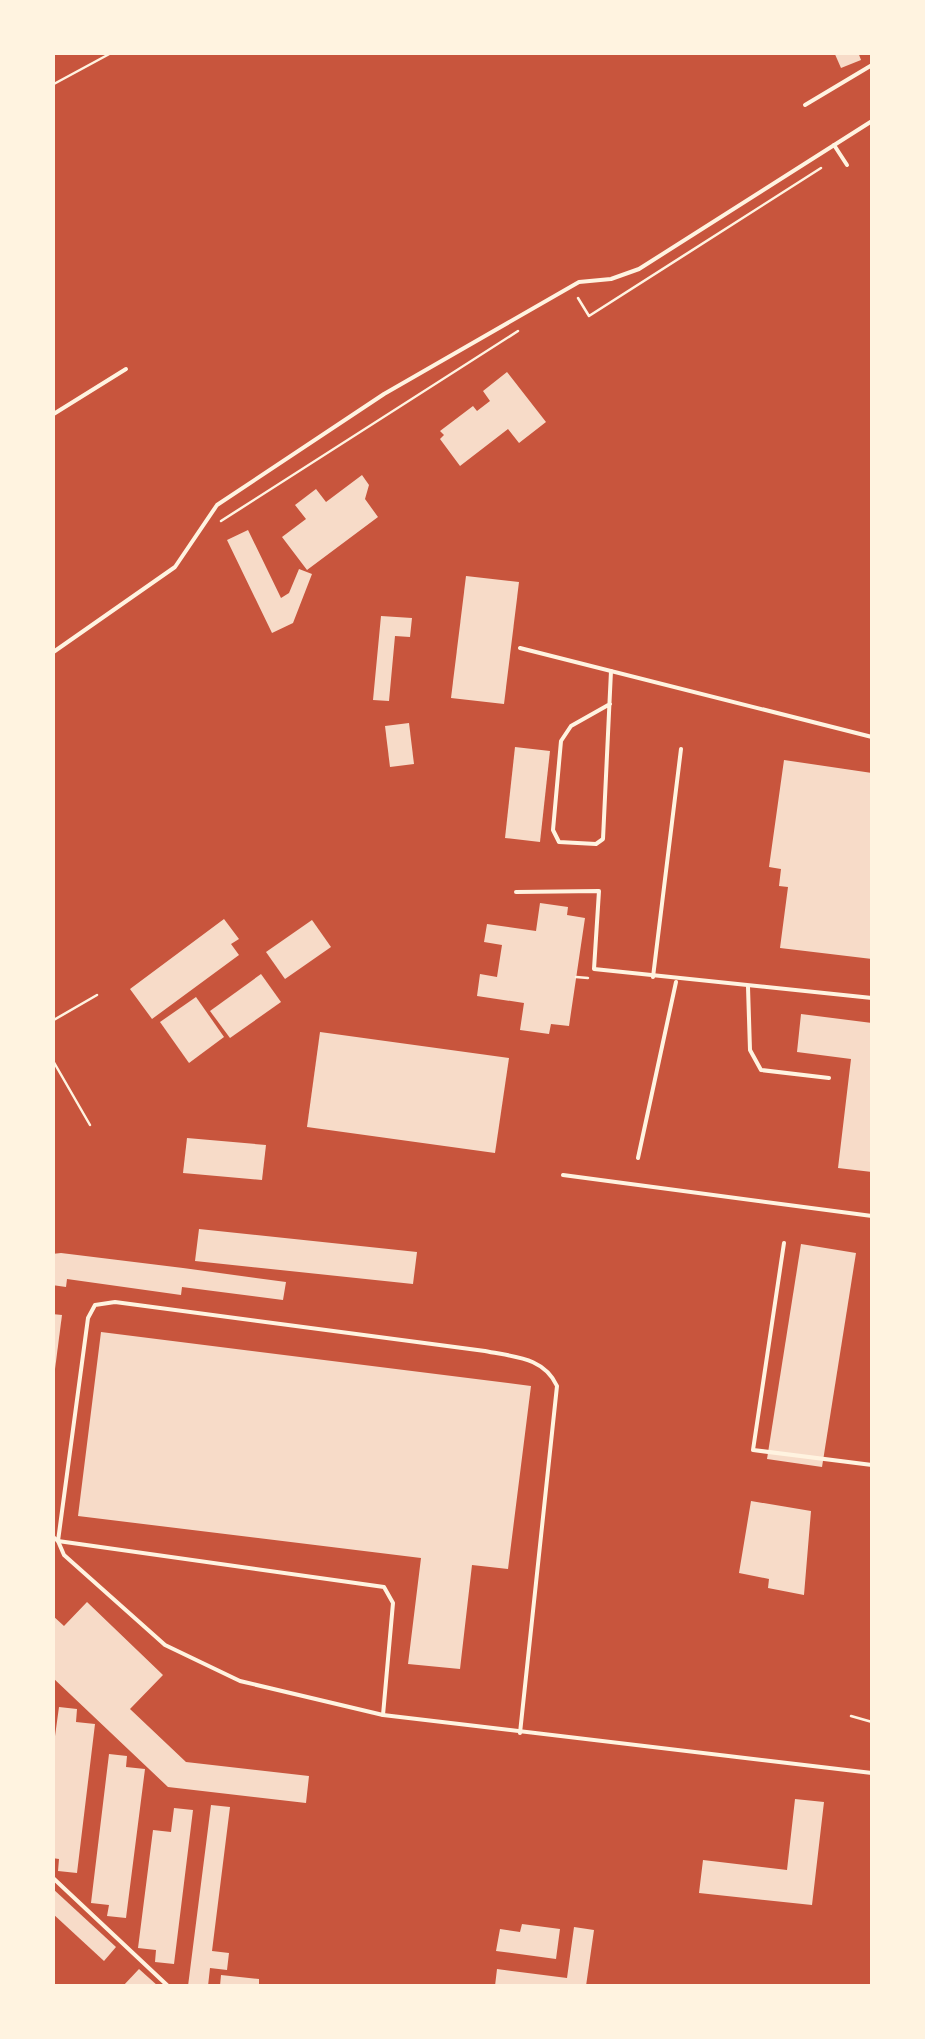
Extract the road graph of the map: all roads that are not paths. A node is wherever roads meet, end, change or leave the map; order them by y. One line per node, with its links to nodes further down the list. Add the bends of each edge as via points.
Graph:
1 (872, 65): 2 (lane)
2 (806, 104)
3 (872, 121): 4 (lane)
4 (834, 145): 5 (lane); 9 (lane, via 638,269 579,282 384,394 209,515 175,567)
5 (847, 165)
6 (126, 369): 7 (lane)
7 (52, 415)
8 (520, 648): 10 (lane)
9 (52, 653)
10 (611, 672): 11 (lane); 12 (lane)
11 (610, 704): 11 (lane, via 603,840 559,842 553,830 561,740 570,726)
12 (872, 737)
13 (680, 748): 15 (lane)
14 (516, 892): 15 (lane, via 599,892 594,969)
15 (653, 976): 16 (lane)
16 (676, 980): 17 (lane); 20 (lane)
17 (748, 988): 18 (lane); 19 (lane, via 750,1050 761,1070)
18 (872, 998)
19 (829, 1078)
20 (638, 1158)
21 (563, 1176): 22 (lane)
22 (872, 1216)
23 (784, 1242): 24 (lane, via 753,1450)
24 (872, 1465)
25 (52, 1536): 26 (lane)
26 (58, 1541): 27 (lane, via 64,1555 166,1645 240,1681); 27 (lane, via 384,1587 393,1603); 28 (lane, via 95,1305 115,1302 531,1360 550,1370 557,1386)
27 (384, 1715): 28 (lane)
28 (520, 1733): 29 (lane)
29 (872, 1773)
30 (52, 1876): 31 (lane)
31 (168, 1986)

